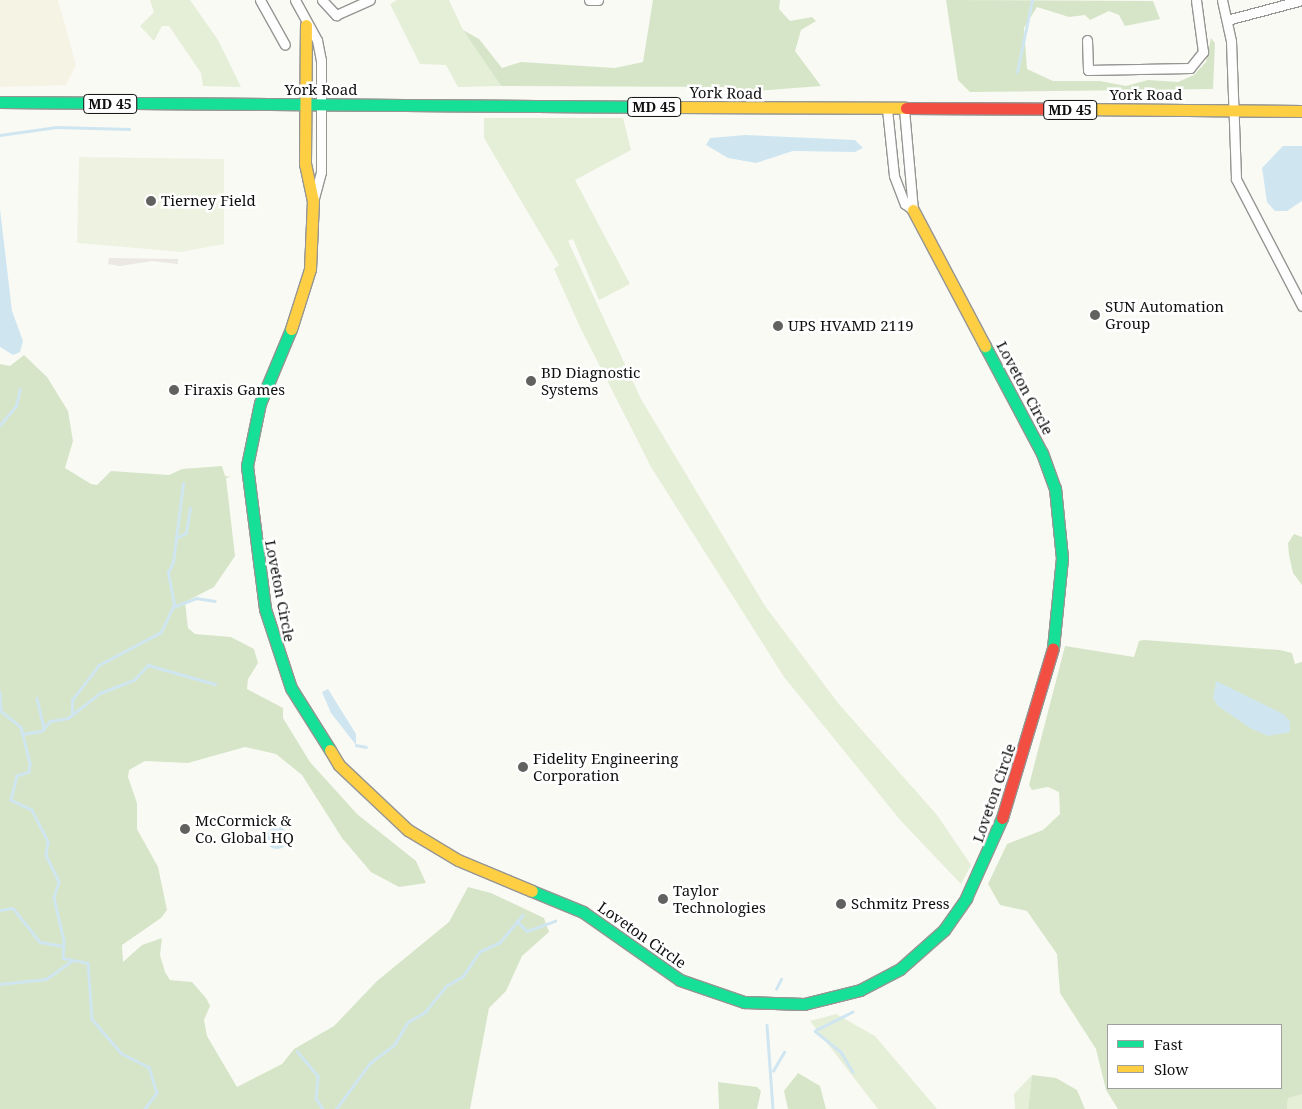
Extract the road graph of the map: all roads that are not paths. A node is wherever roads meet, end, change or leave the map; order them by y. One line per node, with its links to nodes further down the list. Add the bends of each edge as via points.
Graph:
1 (295, 0): 11 (street, Loveton Circle)
2 (322, 0): 3 (street, via 336,16)
3 (370, 0)
4 (589, 0): 5 (street)
5 (598, 0)
6 (1196, 0): 12 (street, via 1203,52 1190,68 1088,70)
7 (1222, 0): 10 (street)
8 (1302, 0): 10 (street)
9 (263, 1): 13 (street)
10 (1227, 20): 19 (street)
11 (306, 25): 15 (street, Loveton Circle); 16 (street, Loveton Circle, via 318,47)
12 (1088, 40)
13 (285, 45)
14 (0, 102): 15 (street, York Road / MD 45)
15 (306, 105): 16 (street, York Road / MD 45); 21 (street, Loveton Circle, via 305,164)
16 (322, 105): 17 (street, York Road / MD 45); 21 (street, Loveton Circle, via 321,172)
17 (887, 109): 18 (street, York Road / MD 45); 22 (street, Loveton Circle, via 894,176 905,204)
18 (904, 109): 19 (street, York Road / MD 45); 22 (street, Loveton Circle)
19 (1231, 111): 20 (street, York Road / MD 45); 23 (street, via 1232,158 1239,189)
20 (1302, 111)
21 (313, 201): 22 (street, Loveton Circle, via 306,287 260,403 247,466 249,507 270,632 310,724 366,794 432,846 583,912 698,988 744,1002 782,1005 832,999 880,981 920,953 951,920 980,872 1005,814 1053,648 1062,558 1055,488 1038,445)
22 (913, 210)
23 (1302, 306)

